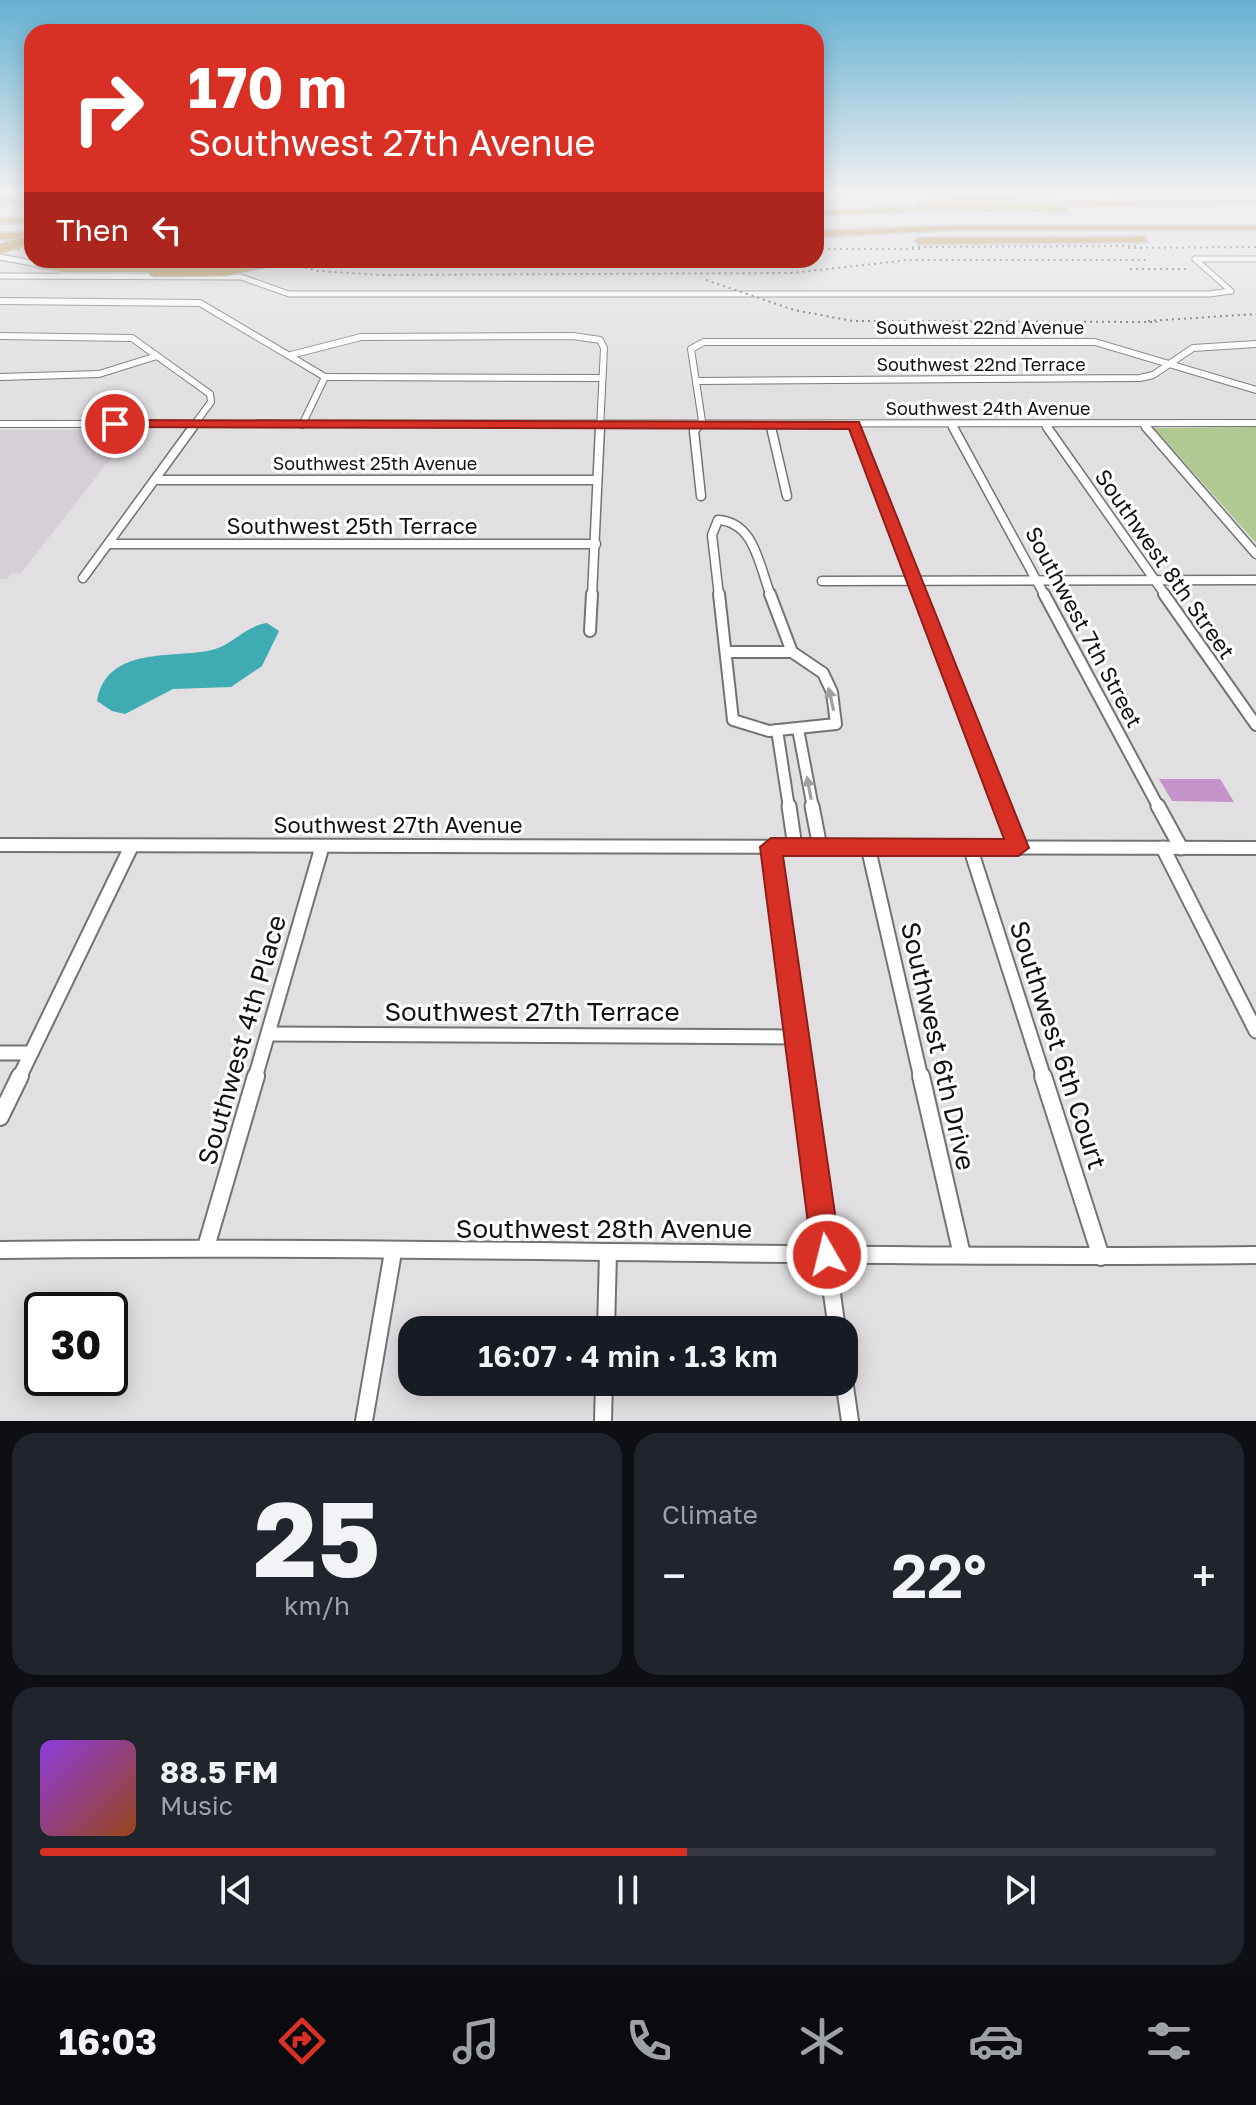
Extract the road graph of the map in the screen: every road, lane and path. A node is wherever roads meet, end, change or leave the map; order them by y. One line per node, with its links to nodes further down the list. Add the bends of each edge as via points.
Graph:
1 (1198, 261): 6 (street, via 1231,287 1230,292 289,294 241,277)
2 (48, 268): 5 (highway)
3 (225, 268): 5 (highway, bridge)
4 (241, 268): 5 (highway, bridge)
5 (154, 271)
6 (0, 276)
7 (0, 301): 12 (street, via 200,303)
8 (822, 328): 10 (street)
9 (0, 336): 13 (street, via 132,338)
10 (826, 342): 14 (street, Southwest 22nd Avenue, via 1095,342); 18 (street, Southwest 22nd Avenue, via 695,344 691,349)
11 (1256, 344): 14 (street, via 1193,348)
12 (291, 355): 16 (street); 17 (street, via 361,337 573,336 600,340)
13 (157, 356): 15 (street, via 99,374); 22 (street, via 210,394 211,402)
14 (1173, 363): 18 (street, Southwest 22nd Terrace, via 1140,378); 19 (street)
15 (0, 377)
16 (325, 377): 17 (street); 24 (street)
17 (602, 378): 25 (street)
18 (697, 381): 26 (street)
19 (1256, 390)
20 (1256, 423): 30 (street, Southwest 24th Avenue)
21 (0, 424): 22 (street, Southwest 24th Avenue)
22 (195, 424): 24 (street, Southwest 24th Avenue); 31 (street)
23 (1045, 424): 29 (street, Southwest 24th Avenue); 30 (street, Southwest 24th Avenue); 39 (street, Southwest 8th Street)
24 (302, 425): 25 (street, Southwest 24th Avenue)
25 (599, 425): 26 (street, Southwest 24th Avenue); 32 (street)
26 (700, 425): 27 (street, Southwest 24th Avenue); 33 (street, via 694,431)
27 (770, 425): 28 (street, Southwest 24th Avenue); 34 (street)
28 (854, 425): 29 (street, Southwest 24th Avenue); 42 (street)
29 (952, 425): 43 (street, Southwest 7th Street)
30 (1144, 425): 37 (street)
31 (155, 480): 32 (street, Southwest 25th Avenue); 35 (street)
32 (595, 480): 36 (street)
33 (701, 496)
34 (787, 496)
35 (109, 544): 36 (street, Southwest 25th Terrace); 38 (street)
36 (596, 544): 44 (street)
37 (1256, 554)
38 (83, 578)
39 (1155, 580): 40 (street); 43 (street); 47 (street, Southwest 8th Street)
40 (1256, 580)
41 (822, 581): 42 (street)
42 (915, 581): 43 (street); 58 (street)
43 (1037, 581): 60 (street, Southwest 7th Street)
44 (590, 631)
45 (727, 652): 46 (street); 46 (street, via 712,535 718,520 734,521 745,529); 49 (street, via 733,720 742,728)
46 (792, 652): 48 (street, one-way to 46, via 836,724 832,692 823,673)
47 (1256, 725)
48 (798, 729): 49 (street); 55 (street, one-way to 48)
49 (777, 730): 54 (street)
50 (0, 845): 51 (street, Southwest 27th Avenue)
51 (131, 847): 52 (street, Southwest 27th Avenue); 66 (street)
52 (322, 847): 53 (street, Southwest 27th Avenue); 63 (street, Southwest 4th Place)
53 (771, 847): 54 (street, Southwest 27th Avenue); 64 (street)
54 (795, 847): 55 (street, Southwest 27th Avenue)
55 (820, 847): 56 (street, Southwest 27th Avenue)
56 (868, 847): 57 (street, Southwest 27th Avenue); 73 (street, Southwest 6th Drive)
57 (970, 847): 58 (street, Southwest 27th Avenue); 75 (street, Southwest 6th Court)
58 (1018, 848): 59 (street, Southwest 27th Avenue)
59 (1163, 848): 60 (street, Southwest 27th Avenue); 62 (street)
60 (1181, 848): 61 (street, Southwest 27th Avenue)
61 (1256, 848)
62 (1256, 1031)
63 (269, 1034): 64 (street, Southwest 27th Terrace); 68 (street, Southwest 4th Place)
64 (795, 1037): 72 (street)
65 (0, 1053): 66 (street)
66 (31, 1053): 67 (street)
67 (0, 1117)
68 (206, 1247): 69 (street, Southwest 28th Avenue); 70 (street, Southwest 28th Avenue)
69 (0, 1250)
70 (393, 1252): 71 (street, Southwest 28th Avenue); 80 (street)
71 (608, 1253): 72 (street, Southwest 28th Avenue); 76 (street)
72 (827, 1255): 73 (street, Southwest 28th Avenue); 77 (street)
73 (962, 1255): 75 (street, Southwest 28th Avenue)
74 (1256, 1255): 75 (street, Southwest 28th Avenue)
75 (1101, 1257)
76 (606, 1316)
77 (835, 1316)
78 (604, 1396): 81 (street)
79 (846, 1396): 82 (street)
80 (364, 1421)
81 (603, 1421)
82 (850, 1421)

